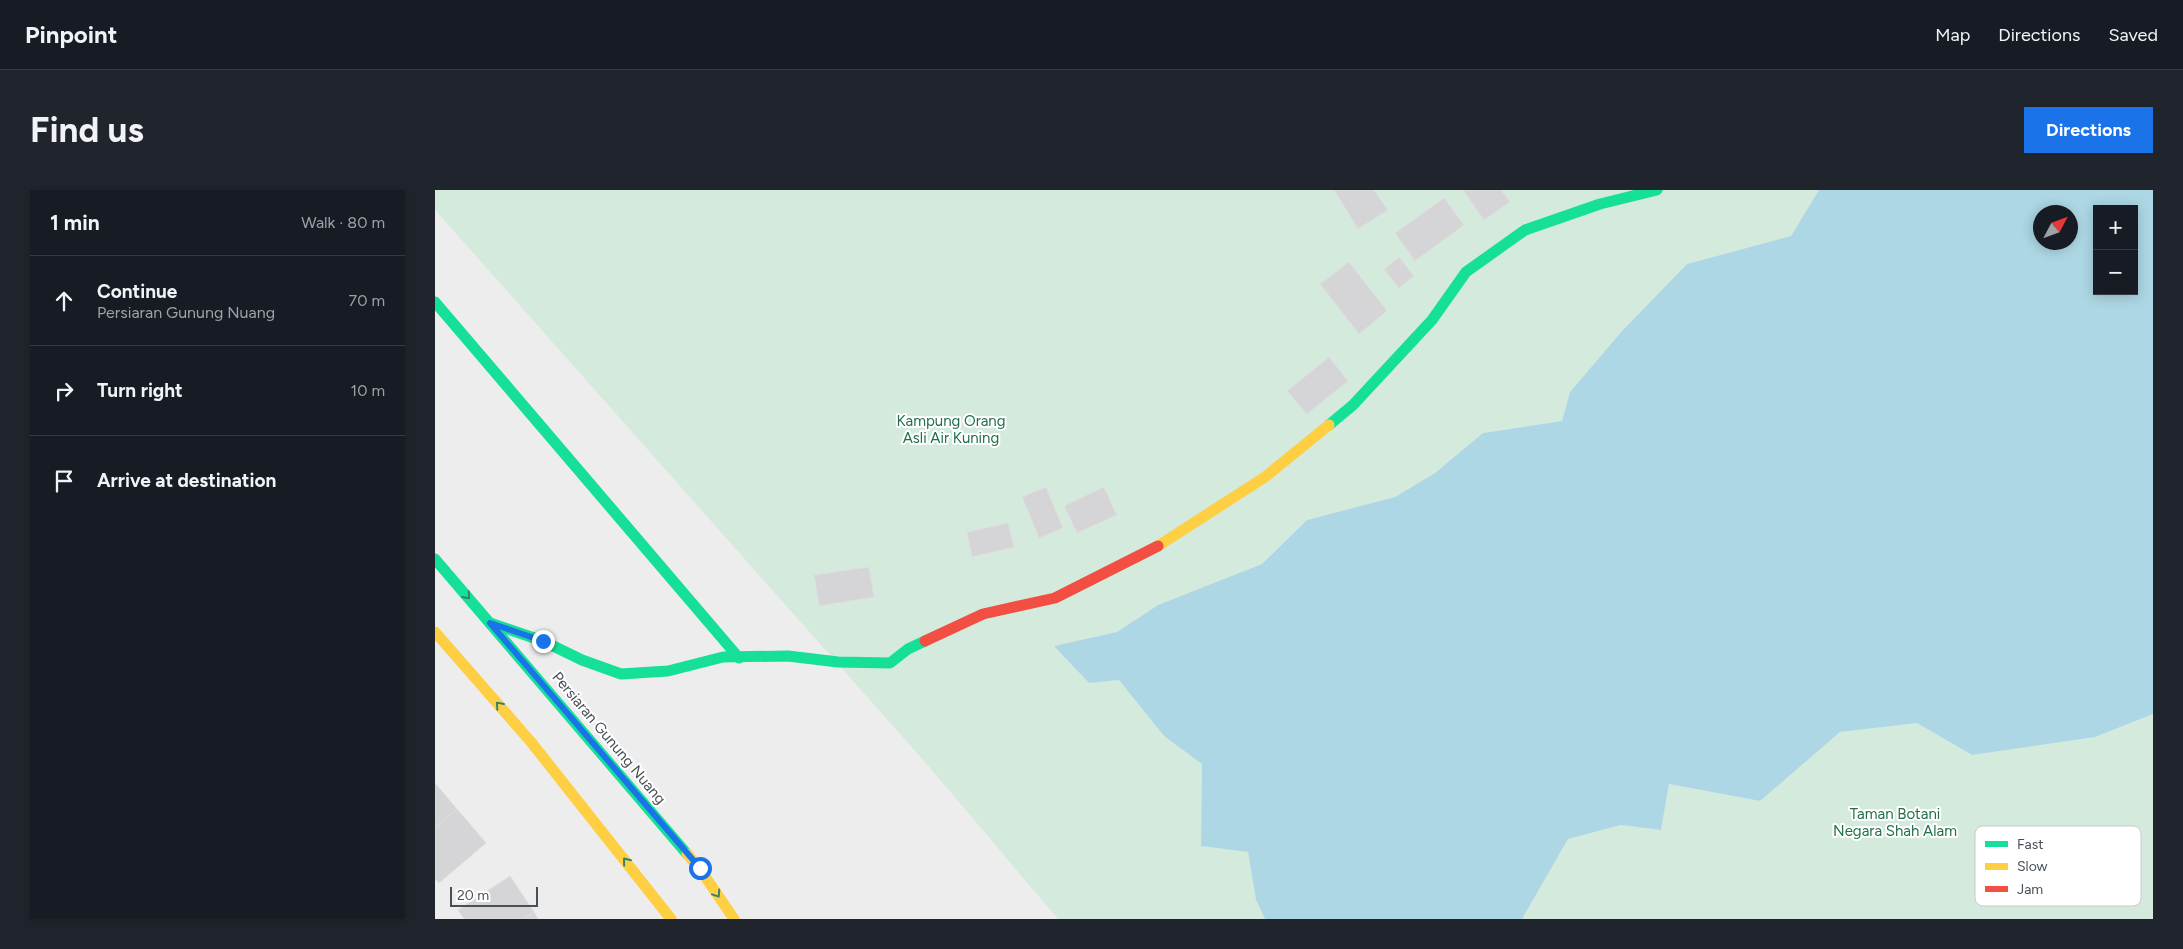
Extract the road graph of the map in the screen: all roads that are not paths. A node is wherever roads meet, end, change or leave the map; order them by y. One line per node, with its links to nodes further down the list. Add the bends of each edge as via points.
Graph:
1 (1657, 190): 6 (street, via 1600,204 1525,230 1466,272 1432,320 1353,405 1265,477 1155,548 1055,598 983,614 908,649 890,664 788,656)
2 (435, 302): 6 (street)
3 (435, 560): 4 (street, Persiaran Gunung Nuang, one-way to 4)
4 (490, 623): 6 (street, via 621,674 668,671 723,657); 8 (street, Persiaran Gunung Nuang, one-way to 8, via 700,868)
5 (435, 632): 7 (street, one-way to 5, via 531,742)
6 (739, 658)
7 (671, 919)
8 (735, 919)

